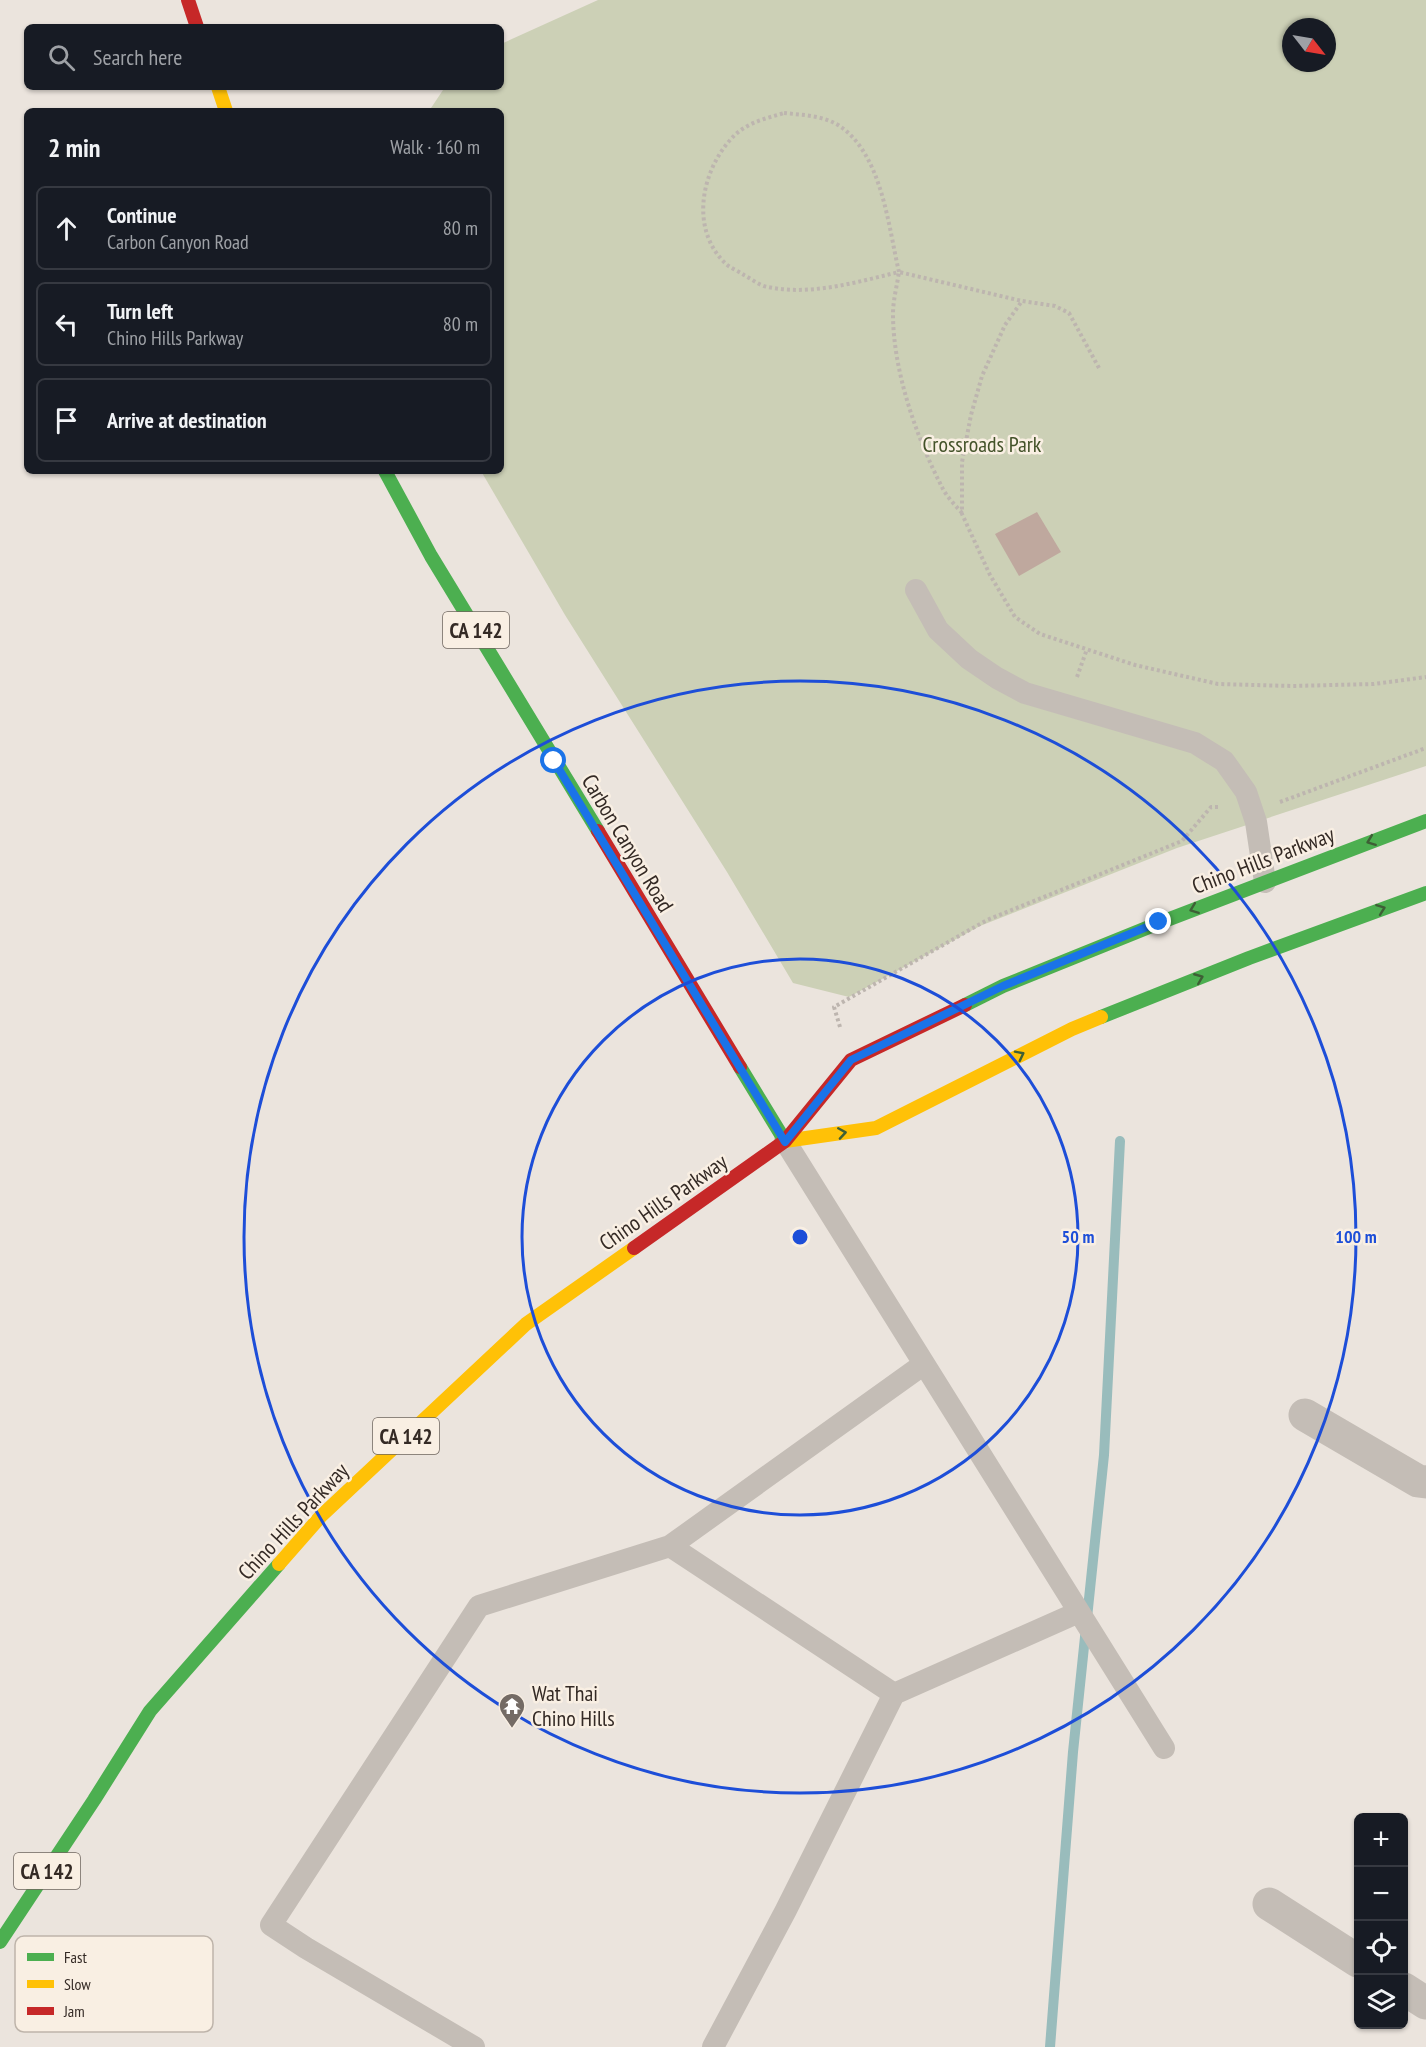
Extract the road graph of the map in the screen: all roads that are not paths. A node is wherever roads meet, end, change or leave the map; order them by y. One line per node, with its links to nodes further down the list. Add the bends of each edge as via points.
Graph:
1 (188, 0): 2 (main road)
2 (196, 24)
3 (219, 90): 4 (main road)
4 (225, 108)
5 (388, 474): 10 (main road, Carbon Canyon Road / CA 142, via 431,556)
6 (916, 590): 8 (lane, via 938,630 997,678 1052,702 1195,743 1224,761 1246,792 1256,822)
7 (1426, 821): 8 (main road, Chino Hills Parkway, one-way to 8)
8 (1264, 882): 10 (main road, Chino Hills Parkway, one-way to 10, via 1003,986 851,1060)
9 (1426, 893): 10 (main road, Chino Hills Parkway, one-way to 9, via 876,1128 1072,1029)
10 (785, 1142): 11 (lane); 19 (main road, Chino Hills Parkway / CA 142, via 526,1324 321,1516 150,1711)
11 (924, 1364): 14 (lane); 15 (lane)
12 (1305, 1415): 13 (street, via 1418,1481)
13 (1426, 1482)
14 (670, 1546): 16 (lane); 23 (lane, via 479,1606 271,1925)
15 (1079, 1612): 16 (lane); 17 (lane)
16 (894, 1694): 24 (lane)
17 (1164, 1748)
18 (1269, 1904): 20 (street)
19 (0, 1942)
20 (1354, 1958)
21 (1408, 1992): 22 (street)
22 (1426, 2003)
23 (474, 2047)
24 (713, 2047)

